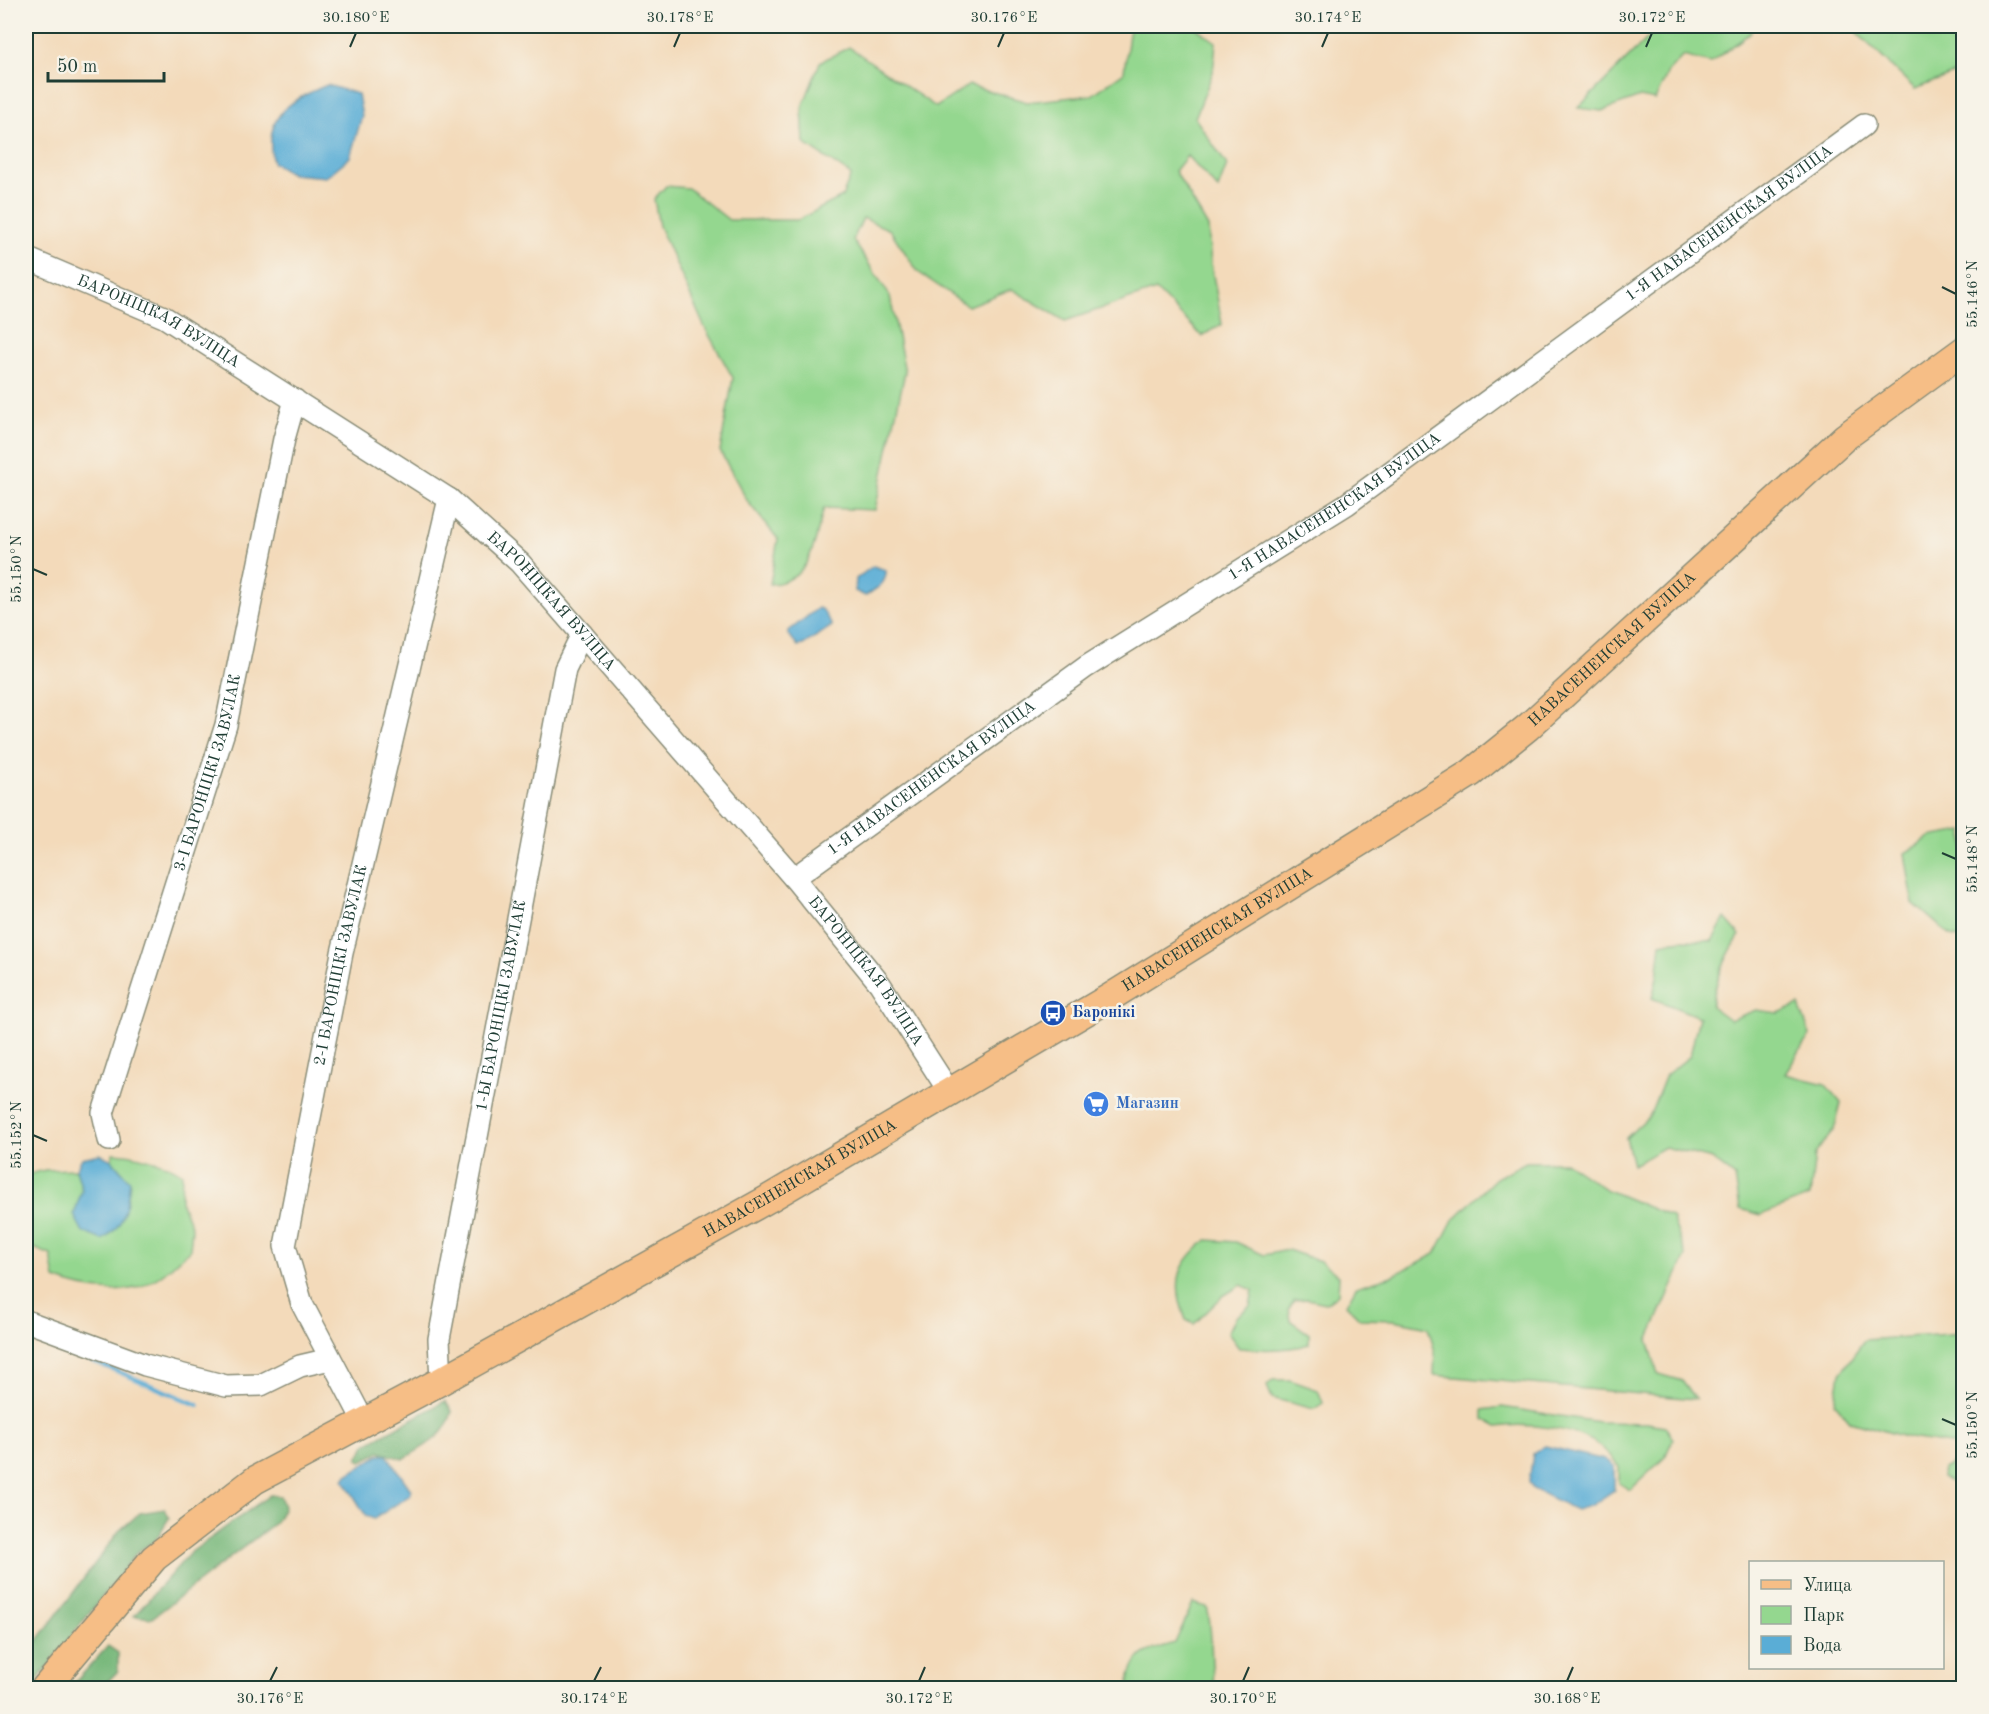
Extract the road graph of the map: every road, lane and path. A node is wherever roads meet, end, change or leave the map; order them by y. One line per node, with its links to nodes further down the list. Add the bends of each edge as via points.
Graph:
1 (1864, 125): 7 (street, 1-Я НАВАСЕНЕНСКАЯ ВУЛІЦА, via 1347,504 1086,667)
2 (26, 258): 4 (street, БАРОНІЦКАЯ ВУЛІЦА, via 164,317)
3 (1964, 350): 8 (main road, НАВАСЕНЕНСКАЯ ВУЛІЦА, via 1845,437 1528,727 1471,773)
4 (295, 399): 5 (street, БАРОНІЦКАЯ ВУЛІЦА); 9 (street, 3-І БАРОНІЦКІ ЗАВУЛАК, via 226,725 103,1113)
5 (449, 499): 6 (street, БАРОНІЦКАЯ ВУЛІЦА, via 520,563); 11 (street, 2-І БАРОНІЦКІ ЗАВУЛАК, via 342,953 285,1246 302,1304)
6 (582, 634): 7 (street, БАРОНІЦКАЯ ВУЛІЦА); 12 (street, 1-Ы БАРОНІЦКІ ЗАВУЛАК, via 566,669 439,1339)
7 (794, 878): 8 (street, БАРОНІЦКАЯ ВУЛІЦА, via 880,984)
8 (950, 1093): 12 (main road, НАВАСЕНЕНСКАЯ ВУЛІЦА)
9 (109, 1140)
10 (26, 1321): 11 (street, via 145,1365 226,1386 261,1385 300,1366)
11 (330, 1359): 13 (street, 2-І БАРОНІЦКІ ЗАВУЛАК)
12 (441, 1381): 13 (main road, НАВАСЕНЕНСКАЯ ВУЛІЦА)
13 (364, 1422): 14 (main road, НАВАСЕНЕНСКАЯ ВУЛІЦА, via 255,1480 154,1558)
14 (45, 1689)

